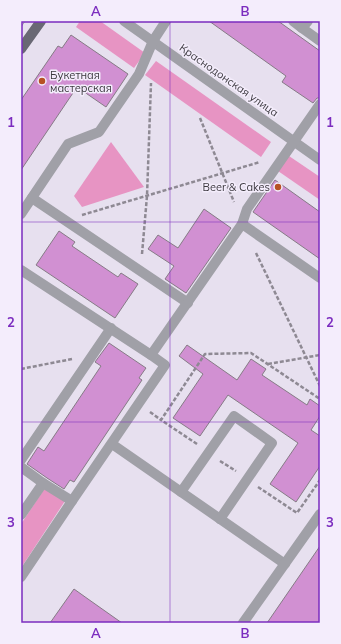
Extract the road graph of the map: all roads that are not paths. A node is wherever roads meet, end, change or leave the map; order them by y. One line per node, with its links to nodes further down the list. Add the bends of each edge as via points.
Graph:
1 (41, 21): 8 (main road)
2 (124, 21): 6 (street, Краснодонская улица)
3 (166, 21): 6 (street)
4 (293, 21): 5 (street)
5 (305, 24): 7 (street)
6 (153, 41): 10 (street, Краснодонская улица); 12 (street, via 140,74 99,132 68,144)
7 (320, 41)
8 (21, 49)
9 (320, 104): 10 (street)
10 (294, 141): 11 (street, Краснодонская улица); 14 (street, via 247,209)
11 (320, 160)
12 (32, 198): 13 (street); 17 (street)
13 (21, 214)
14 (242, 224): 16 (street); 17 (street)
15 (21, 270): 18 (street)
16 (320, 278)
17 (188, 302): 19 (street)
18 (111, 328): 19 (street); 21 (street)
19 (151, 356): 20 (street, via 165,365)
20 (112, 444): 24 (street); 25 (street)
21 (21, 460)
22 (21, 467): 23 (street)
23 (43, 483): 25 (street); 27 (street)
24 (181, 492): 28 (street); 28 (street, via 234,416 272,442)
25 (72, 501): 30 (street)
26 (320, 514): 29 (street)
27 (21, 515)
28 (220, 519): 29 (street)
29 (285, 564): 31 (street)
30 (21, 577)
31 (243, 623)

